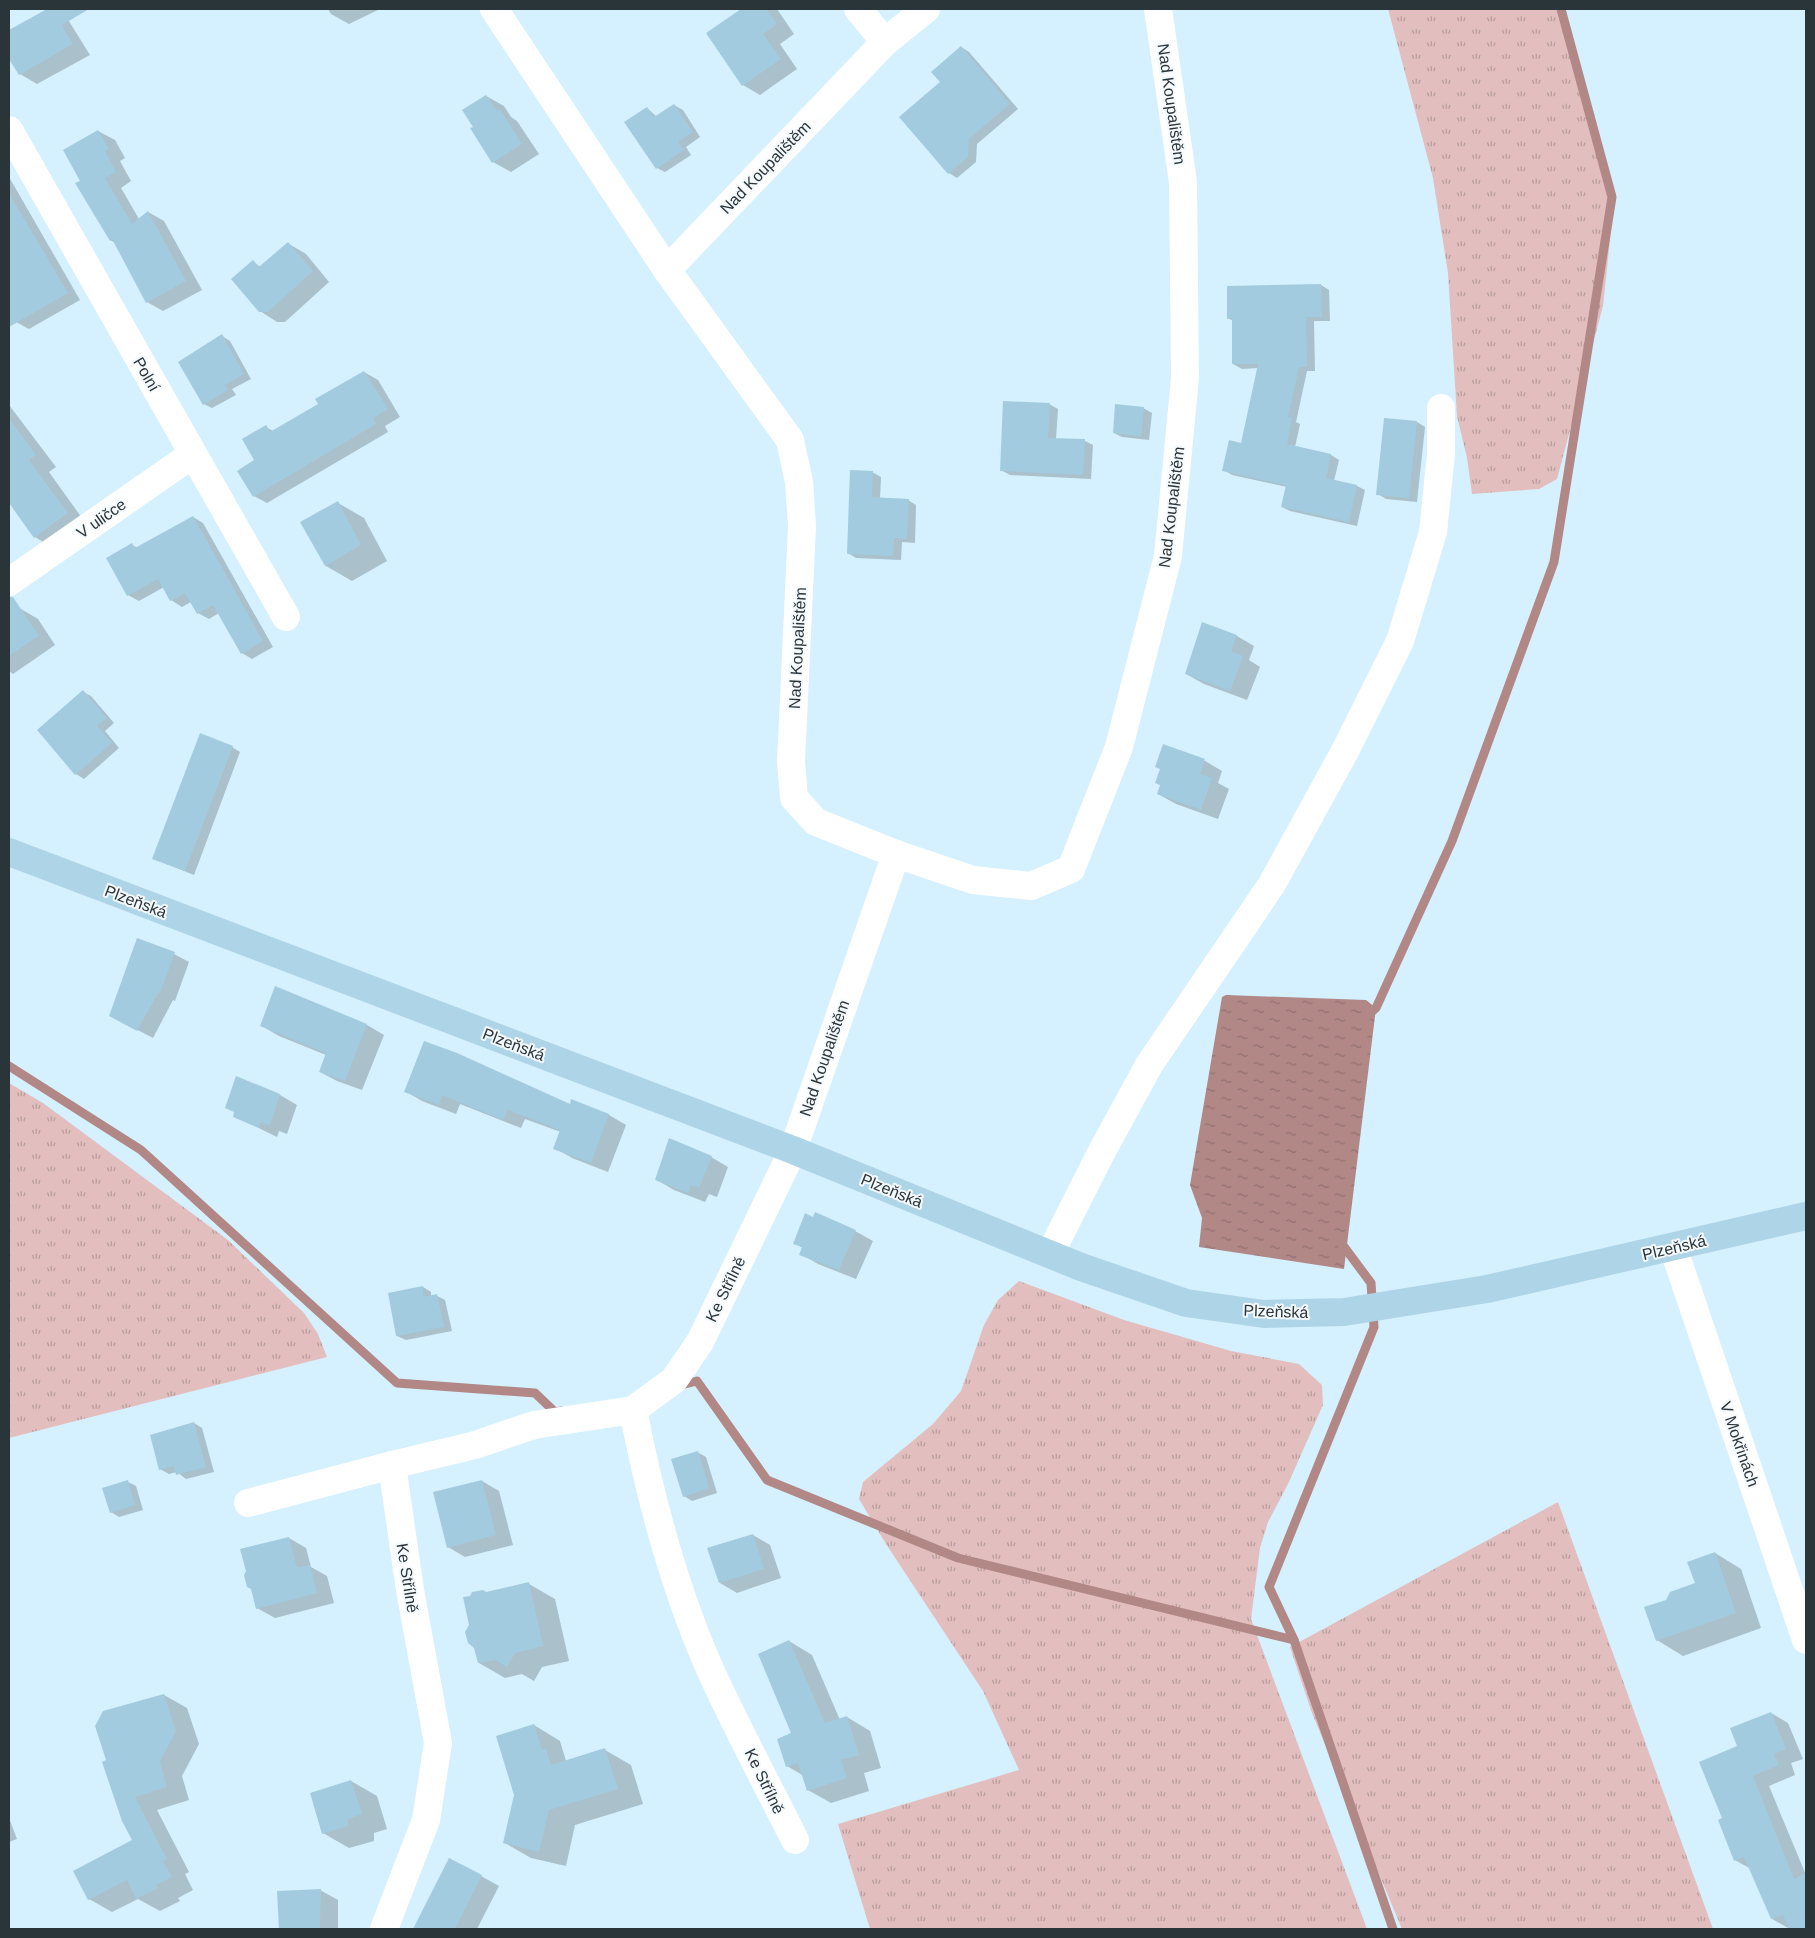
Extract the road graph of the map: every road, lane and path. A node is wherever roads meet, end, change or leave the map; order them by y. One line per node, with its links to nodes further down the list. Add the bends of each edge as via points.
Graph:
1 (494, 9): 7 (street, Nad Koupalištěm)
2 (858, 9): 5 (street)
3 (926, 9): 5 (street, Nad Koupalištěm)
4 (1158, 9): 13 (street, Nad Koupalištěm, via 1183,182 1185,378 1168,556 1119,747 1071,869 1030,886 974,880)
5 (884, 42): 7 (street, Nad Koupalištěm)
6 (9, 130): 9 (street, Polní)
7 (667, 270): 13 (street, Nad Koupalištěm, via 790,440 799,482 802,526 792,762 794,798 816,822)
8 (1441, 408): 17 (street, via 1441,454 1432,532 1400,641 1345,751 1272,884 1149,1065)
9 (193, 454): 10 (street, V uličce); 11 (street, Polní)
10 (9, 582)
11 (286, 617)
12 (9, 852): 14 (main road, Plzeňská)
13 (896, 854): 14 (street, Nad Koupalištěm)
14 (792, 1150): 17 (main road, Plzeňská); 18 (street, Ke Střílně, via 700,1342 674,1380)
15 (1806, 1216): 16 (main road, Plzeňská)
16 (1673, 1247): 17 (main road, Plzeňská, via 1487,1288 1344,1312 1264,1314 1186,1303); 21 (street, V Mokřinách)
17 (1050, 1254)
18 (633, 1410): 19 (street, Ke Střílně, via 534,1425); 22 (street, Ke Střílně, via 672,1569 709,1666)
19 (392, 1465): 20 (street); 23 (street, Ke Střílně, via 410,1590 438,1743 426,1820)
20 (248, 1503)
21 (1806, 1640)
22 (794, 1840)
23 (384, 1929)

